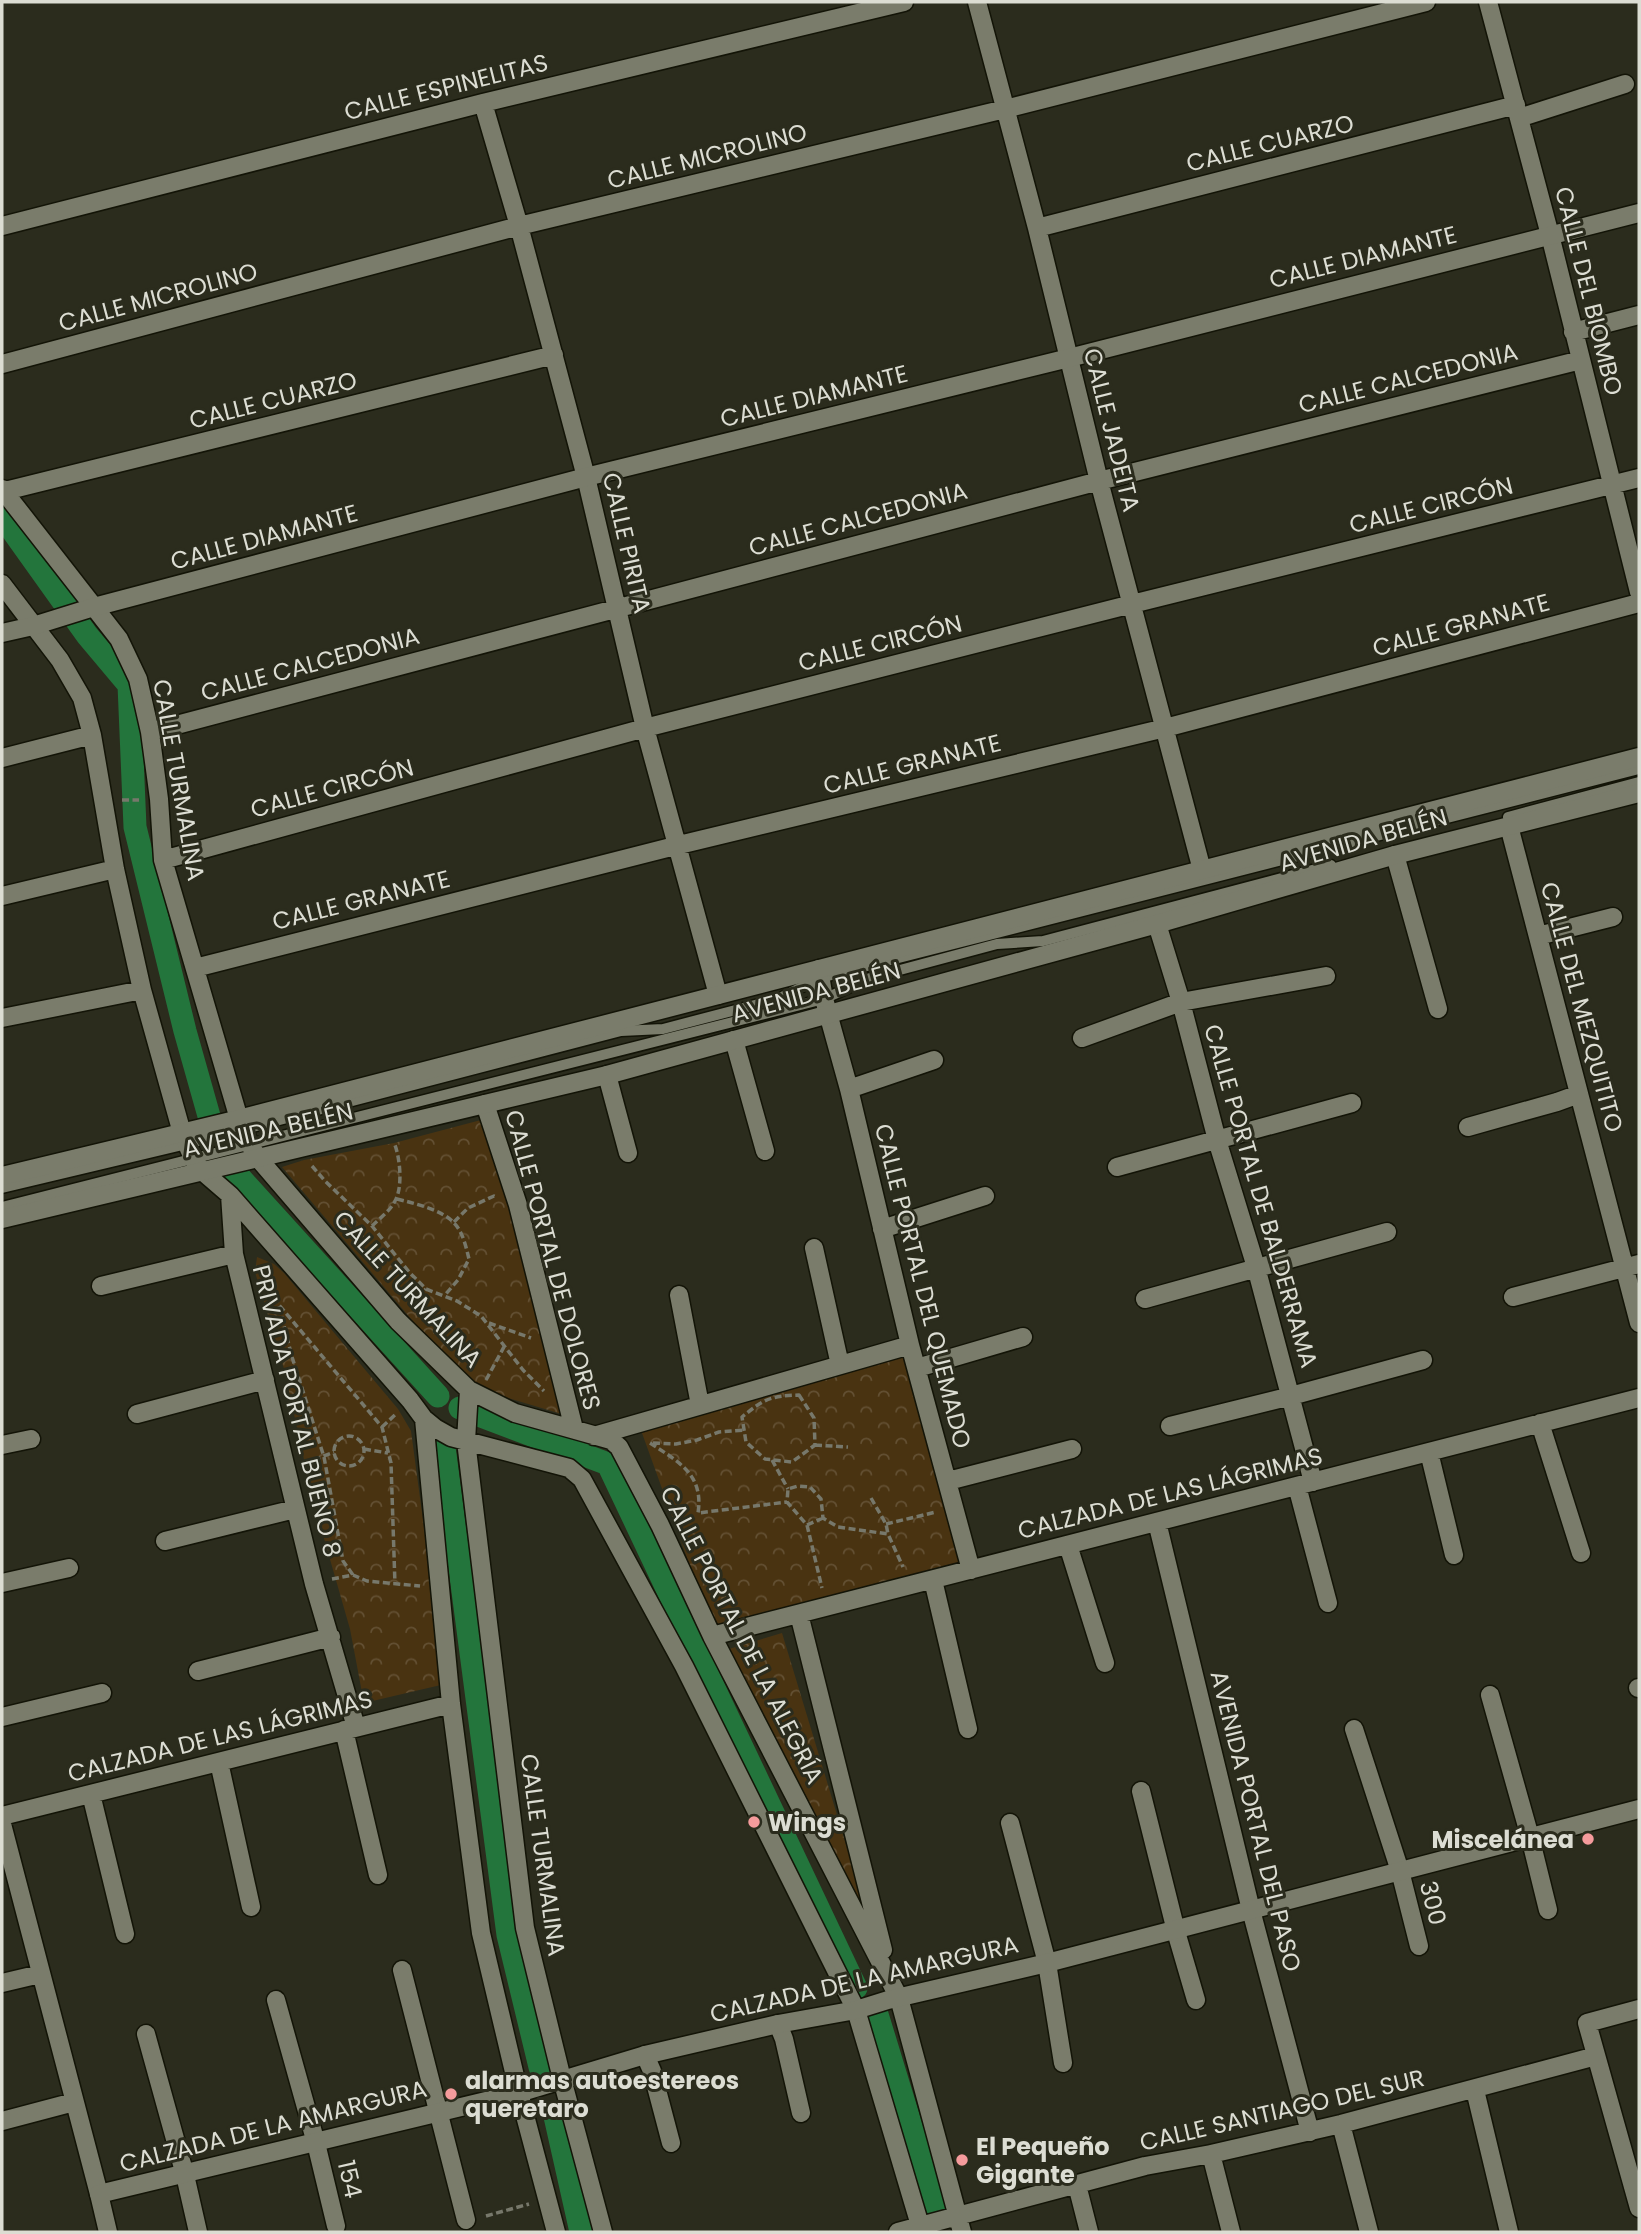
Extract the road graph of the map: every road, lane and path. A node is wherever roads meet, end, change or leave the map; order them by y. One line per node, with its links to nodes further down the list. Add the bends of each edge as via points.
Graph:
1 (904, 2): 6 (street, CALLE ESPINELITAS)
2 (977, 2): 7 (street, CALLE JADEITA)
3 (1426, 2): 7 (street, CALLE MICROLINO)
4 (1488, 2): 8 (street, CALLE DEL BIOMBO)
5 (1625, 84): 8 (street, CALLE CUARZO)
6 (483, 103): 10 (street, CALLE ESPINELITAS); 11 (street, CALLE PIRITA)
7 (1005, 109): 11 (street, CALLE MICROLINO); 12 (street, CALLE JADEITA)
8 (1518, 111): 12 (street, CALLE CUARZO); 13 (street, CALLE DEL BIOMBO)
9 (1639, 212): 13 (street, CALLE DIAMANTE)
10 (2, 226)
11 (519, 226): 16 (street, CALLE PIRITA); 19 (street, CALLE MICROLINO)
12 (1037, 228): 17 (street, CALLE JADEITA)
13 (1550, 235): 15 (street, CALLE DEL BIOMBO); 17 (street, CALLE DIAMANTE)
14 (1639, 315): 15 (street)
15 (1573, 332): 18 (street, CALLE DEL BIOMBO)
16 (554, 355): 20 (street, CALLE PIRITA); 24 (street, CALLE CUARZO)
17 (1069, 359): 20 (street, CALLE DIAMANTE); 22 (street, CALLE JADEITA)
18 (1581, 360): 22 (street, CALLE CALCEDONIA); 23 (street, CALLE DEL BIOMBO)
19 (2, 364)
20 (586, 477): 29 (street, CALLE DIAMANTE); 30 (street, CALLE PIRITA)
21 (1639, 478): 23 (street, CALLE CIRCÓN)
22 (1099, 481): 28 (street, CALLE JADEITA); 30 (street, CALLE CALCEDONIA)
23 (1613, 486): 26 (street, CALLE DEL BIOMBO); 28 (street, CALLE CIRCÓN)
24 (3, 490): 29 (street, CALLE TURMALINA)
25 (2, 584): 31 (street)
26 (1639, 592)
27 (1639, 603): 34 (street, CALLE GRANATE)
28 (1132, 604): 33 (street, CALLE CIRCÓN); 34 (street, CALLE JADEITA)
29 (94, 607): 31 (street, CALLE DIAMANTE); 35 (street, CALLE TURMALINA, via 119,639 138,679)
30 (617, 608): 33 (street, CALLE PIRITA); 35 (street, CALLE CALCEDONIA)
31 (33, 626): 32 (street, CALLE DIAMANTE); 36 (street, via 82,698)
32 (2, 634)
33 (645, 728): 45 (street, CALLE PIRITA); 47 (street, CALLE CIRCÓN)
34 (1165, 728): 45 (street, CALLE GRANATE); 49 (street, CALLE JADEITA)
35 (150, 732): 47 (street, CALLE TURMALINA)
36 (92, 735): 38 (street); 48 (street)
37 (1639, 757): 49 (street, AVENIDA BELÉN)
38 (2, 758)
39 (1639, 769): 55 (lane)
40 (1639, 782): 60 (lane, via 1043,941 997,944 870,978)
41 (1639, 793): 44 (street, AVENIDA BELÉN)
42 (117, 800): 43 (path)
43 (148, 800)
44 (1509, 826): 46 (street, AVENIDA BELÉN); 53 (street, CALLE DEL MEZQUITITO)
45 (678, 845): 54 (street, CALLE GRANATE); 58 (street, CALLE PIRITA)
46 (1395, 855): 52 (street, AVENIDA BELÉN); 61 (street)
47 (163, 860): 54 (street, CALLE TURMALINA)
48 (115, 869): 50 (street); 57 (street)
49 (1202, 870): 55 (street, AVENIDA BELÉN)
50 (2, 896)
51 (1613, 917): 53 (street)
52 (1157, 924): 59 (street, CALLE PORTAL DE BALDERRAMA); 60 (street, AVENIDA BELÉN)
53 (1538, 936): 68 (street, CALLE DEL MEZQUITITO)
54 (195, 968): 73 (street, CALLE TURMALINA)
55 (819, 974): 58 (street, AVENIDA BELÉN); 60 (street, CALLE PORTAL DEL QUEMADO); 73 (lane, via 778,999 663,1029 621,1031)
56 (1326, 976): 59 (street)
57 (142, 990): 62 (street); 77 (street)
58 (718, 995): 73 (street, AVENIDA BELÉN)
59 (1181, 1002): 63 (street); 74 (street, CALLE PORTAL DE BALDERRAMA)
60 (826, 1007): 64 (street, AVENIDA BELÉN); 67 (street, CALLE PORTAL DEL QUEMADO); 73 (lane)
61 (1438, 1009)
62 (2, 1018)
63 (1082, 1038)
64 (734, 1040): 66 (street, AVENIDA BELÉN); 76 (street)
65 (934, 1060): 67 (street)
66 (607, 1074): 70 (street, AVENIDA BELÉN); 78 (street)
67 (849, 1089): 90 (street, CALLE PORTAL DEL QUEMADO)
68 (1579, 1094): 71 (street); 94 (street, CALLE DEL MEZQUITITO)
69 (1352, 1103): 74 (street)
70 (485, 1104): 72 (street, AVENIDA BELÉN); 85 (street, CALLE PORTAL DE DOLORES)
71 (1468, 1127)
72 (385, 1128): 75 (street, AVENIDA BELÉN); 84 (path, via 397,1147)
73 (248, 1138): 75 (street, AVENIDA BELÉN); 77 (street, AVENIDA BELÉN); 77 (street, AVENIDA BELÉN); 113 (street, CALLE TURMALINA, via 398,1321)
74 (1217, 1140): 79 (street); 95 (street, CALLE PORTAL DE BALDERRAMA)
75 (297, 1148): 89 (path)
76 (765, 1151)
77 (191, 1152): 80 (street, AVENIDA BELÉN); 81 (lane); 82 (street); 86 (lane); 87 (street, AVENIDA BELÉN)
78 (628, 1153)
79 (1117, 1167)
80 (2, 1176)
81 (2, 1188)
82 (230, 1195): 93 (street, PRIVADA PORTAL BUENO 8); 119 (street)
83 (985, 1196): 90 (street)
84 (397, 1199): 88 (path); 89 (path)
85 (518, 1205): 88 (path, via 494,1196 468,1208); 107 (street, CALLE PORTAL DE DOLORES)
86 (2, 1208)
87 (2, 1219)
88 (454, 1222): 99 (path, via 469,1259)
89 (372, 1226): 99 (path, via 408,1272 426,1289)
90 (882, 1229): 108 (street, CALLE PORTAL DEL QUEMADO)
91 (1387, 1232): 95 (street)
92 (814, 1248): 110 (street)
93 (234, 1254): 96 (street, PRIVADA PORTAL BUENO 8); 97 (street)
94 (1632, 1266): 100 (street); 104 (street, CALLE DEL MEZQUITITO)
95 (1256, 1267): 101 (street); 114 (street, CALLE PORTAL DE BALDERRAMA)
96 (240, 1279): 102 (path, via 258,1267); 112 (street, PRIVADA PORTAL BUENO 8)
97 (101, 1286)
98 (679, 1295): 117 (street)
99 (444, 1296): 103 (path)
100 (1513, 1297)
101 (1145, 1299)
102 (279, 1305): 134 (path, via 382,1427); 135 (path)
103 (486, 1322): 106 (path); 107 (path)
104 (1639, 1323)
105 (1023, 1337): 111 (street)
106 (505, 1345): 113 (path); 116 (path)
107 (553, 1345): 122 (street, CALLE PORTAL DE DOLORES)
108 (910, 1345): 110 (street); 111 (street, CALLE PORTAL DEL QUEMADO)
109 (1423, 1360): 114 (street)
110 (840, 1365): 117 (street)
111 (917, 1368): 138 (street, CALLE PORTAL DEL QUEMADO)
112 (265, 1380): 118 (street); 137 (street, PRIVADA PORTAL BUENO 8)
113 (473, 1392): 122 (street, CALLE PORTAL DE LA ALEGRÍA, via 515,1413); 126 (street, CALLE TURMALINA)
114 (1291, 1396): 121 (street); 139 (street, CALLE PORTAL DE BALDERRAMA)
115 (1639, 1398): 120 (street, CALZADA DE LAS LÁGRIMAS)
116 (551, 1399)
117 (700, 1405): 124 (street)
118 (137, 1415)
119 (424, 1419): 126 (street, via 443,1433); 162 (street)
120 (1540, 1423): 133 (street, CALZADA DE LAS LÁGRIMAS); 152 (street)
121 (1170, 1426)
122 (574, 1429): 124 (street, CALLE PORTAL DE LA ALEGRÍA)
123 (744, 1430): 128 (path, via 741,1417 759,1402 775,1395 799,1395 814,1418); 136 (path, via 746,1442); 142 (path, via 676,1444 650,1443 696,1482 701,1497 698,1513)
124 (594, 1436): 166 (street, CALLE PORTAL DE LA ALEGRÍA, via 611,1440 627,1460)
125 (31, 1439): 127 (street)
126 (466, 1441): 202 (street, via 569,1468 582,1479 684,1666); 208 (street, CALLE TURMALINA, via 525,1928)
127 (2, 1445)
128 (815, 1445): 129 (path); 136 (path, via 792,1462)
129 (848, 1447)
130 (364, 1448): 132 (path, via 360,1440 343,1437); 132 (path, via 356,1464 338,1461); 134 (path)
131 (1072, 1449): 138 (street)
132 (334, 1452): 135 (path)
133 (1429, 1452): 139 (street, CALZADA DE LAS LÁGRIMAS); 153 (street)
134 (388, 1453): 160 (path)
135 (324, 1457): 137 (path); 156 (path, via 343,1561)
136 (772, 1460): 140 (path)
137 (287, 1469): 143 (street, PRIVADA PORTAL BUENO 8)
138 (948, 1481): 144 (street, CALLE PORTAL DEL QUEMADO)
139 (1305, 1484): 146 (street, CALZADA DE LAS LÁGRIMAS); 163 (street, CALLE PORTAL DE BALDERRAMA)
140 (788, 1489): 142 (path); 145 (path, via 810,1487 821,1499)
141 (871, 1498): 147 (path)
142 (787, 1502): 148 (path)
143 (295, 1508): 150 (street); 159 (street, PRIVADA PORTAL BUENO 8)
144 (955, 1508): 147 (path); 155 (street, CALLE PORTAL DEL QUEMADO)
145 (822, 1518): 148 (path); 149 (path, via 838,1527)
146 (1157, 1522): 151 (street, CALZADA DE LAS LÁGRIMAS); 188 (street, AVENIDA PORTAL DEL PASO)
147 (886, 1524): 149 (path)
148 (807, 1525): 164 (path)
149 (888, 1534): 161 (path)
150 (165, 1541)
151 (1068, 1545): 155 (street, CALZADA DE LAS LÁGRIMAS); 168 (street)
152 (1581, 1553)
153 (1454, 1555)
154 (69, 1568): 158 (street)
155 (971, 1570): 157 (street, CALZADA DE LAS LÁGRIMAS)
156 (353, 1575): 159 (path); 160 (path)
157 (933, 1580): 161 (street, CALZADA DE LAS LÁGRIMAS); 175 (street)
158 (2, 1583)
159 (314, 1584): 167 (street, PRIVADA PORTAL BUENO 8)
160 (395, 1585): 162 (path)
161 (911, 1585): 164 (street, CALZADA DE LAS LÁGRIMAS)
162 (440, 1586): 172 (street)
163 (1328, 1603)
164 (828, 1606): 165 (street, CALZADA DE LAS LÁGRIMAS)
165 (799, 1614): 166 (street, CALZADA DE LAS LÁGRIMAS); 196 (street, CALZADA DE LA AMARGURA)
166 (712, 1636): 196 (street, CALLE PORTAL DE LA ALEGRÍA)
167 (331, 1637): 169 (street); 174 (street, PRIVADA PORTAL BUENO 8)
168 (1105, 1663)
169 (198, 1671)
170 (102, 1693): 173 (street)
171 (1490, 1695): 184 (street)
172 (451, 1704): 174 (street, CALZADA DE LAS LÁGRIMAS); 210 (street, via 481,1933)
173 (2, 1717)
174 (350, 1728): 177 (street, CALZADA DE LAS LÁGRIMAS); 186 (street, PRIVADA PORTAL BUENO 8)
175 (968, 1729)
176 (1354, 1729): 185 (street, 300)
177 (219, 1762): 179 (street, CALZADA DE LAS LÁGRIMAS); 187 (street)
178 (1141, 1791): 190 (street)
179 (91, 1794): 181 (street, CALZADA DE LAS LÁGRIMAS); 191 (street)
180 (1639, 1808): 184 (street, CALZADA DE LA AMARGURA)
181 (2, 1816)
182 (1010, 1823): 193 (street)
183 (2, 1824): 195 (street)
184 (1530, 1837): 185 (street, CALZADA DE LA AMARGURA); 189 (street)
185 (1400, 1871): 188 (street, CALZADA DE LA AMARGURA); 192 (street, 300)
186 (378, 1875)
187 (251, 1907)
188 (1251, 1909): 190 (street, CALZADA DE LA AMARGURA); 216 (street, AVENIDA PORTAL DEL PASO)
189 (1548, 1910)
190 (1175, 1929): 193 (street, CALZADA DE LA AMARGURA); 200 (street)
191 (125, 1934)
192 (1419, 1946)
193 (1047, 1963): 198 (street, CALZADA DE LA AMARGURA); 207 (street)
194 (402, 1970): 212 (street)
195 (40, 1974): 197 (street); 211 (street)
196 (890, 1981): 198 (street, CALLE PORTAL DE LA ALEGRÍA)
197 (2, 1983)
198 (899, 1998): 202 (street, CALZADA DE LA AMARGURA); 227 (street, CALLE PORTAL DE LA ALEGRÍA)
199 (276, 2000): 217 (street, 154)
200 (1196, 2000)
201 (1639, 2009): 206 (street, via 1587,2023)
202 (856, 2010): 203 (street, CALZADA DE LA AMARGURA); 229 (street)
203 (778, 2024): 205 (street, CALZADA DE LA AMARGURA); 213 (street)
204 (146, 2034): 221 (street)
205 (645, 2055): 208 (street, CALZADA DE LA AMARGURA); 218 (street)
206 (1596, 2056): 209 (street, CALLE SANTIAGO DEL SUR); 219 (street)
207 (1063, 2063)
208 (562, 2079): 210 (street, CALZADA DE LA AMARGURA); 233 (street, CALLE TURMALINA)
209 (1475, 2090): 215 (street, CALLE SANTIAGO DEL SUR); 238 (street)
210 (519, 2093): 212 (street, CALZADA DE LA AMARGURA); 224 (street)
211 (74, 2102): 214 (street); 223 (street)
212 (437, 2111): 217 (street, CALZADA DE LA AMARGURA); 226 (street)
213 (801, 2113)
214 (2, 2121)
215 (1341, 2124): 216 (street, CALLE SANTIAGO DEL SUR); 237 (street)
216 (1310, 2132): 220 (street, CALLE SANTIAGO DEL SUR)
217 (316, 2143): 221 (street, CALZADA DE LA AMARGURA); 228 (street, 154)
218 (671, 2143)
219 (1632, 2149): 225 (street)
220 (1210, 2154): 222 (street, CALLE SANTIAGO DEL SUR); 236 (street)
221 (185, 2175): 223 (street, CALZADA DE LA AMARGURA); 231 (street)
222 (1077, 2185): 227 (street, CALLE SANTIAGO DEL SUR); 235 (street)
223 (99, 2194): 230 (street)
224 (548, 2200): 226 (path); 232 (street)
225 (1639, 2208)
226 (466, 2220)
227 (960, 2224): 229 (street, CALLE SANTIAGO DEL SUR)
228 (336, 2227)
229 (921, 2229): 234 (street, CALLE SANTIAGO DEL SUR)
230 (108, 2232)
231 (198, 2232)
232 (556, 2232)
233 (603, 2232)
234 (898, 2232)
235 (1089, 2232)
236 (1231, 2232)
237 (1369, 2232)
238 (1509, 2232)

